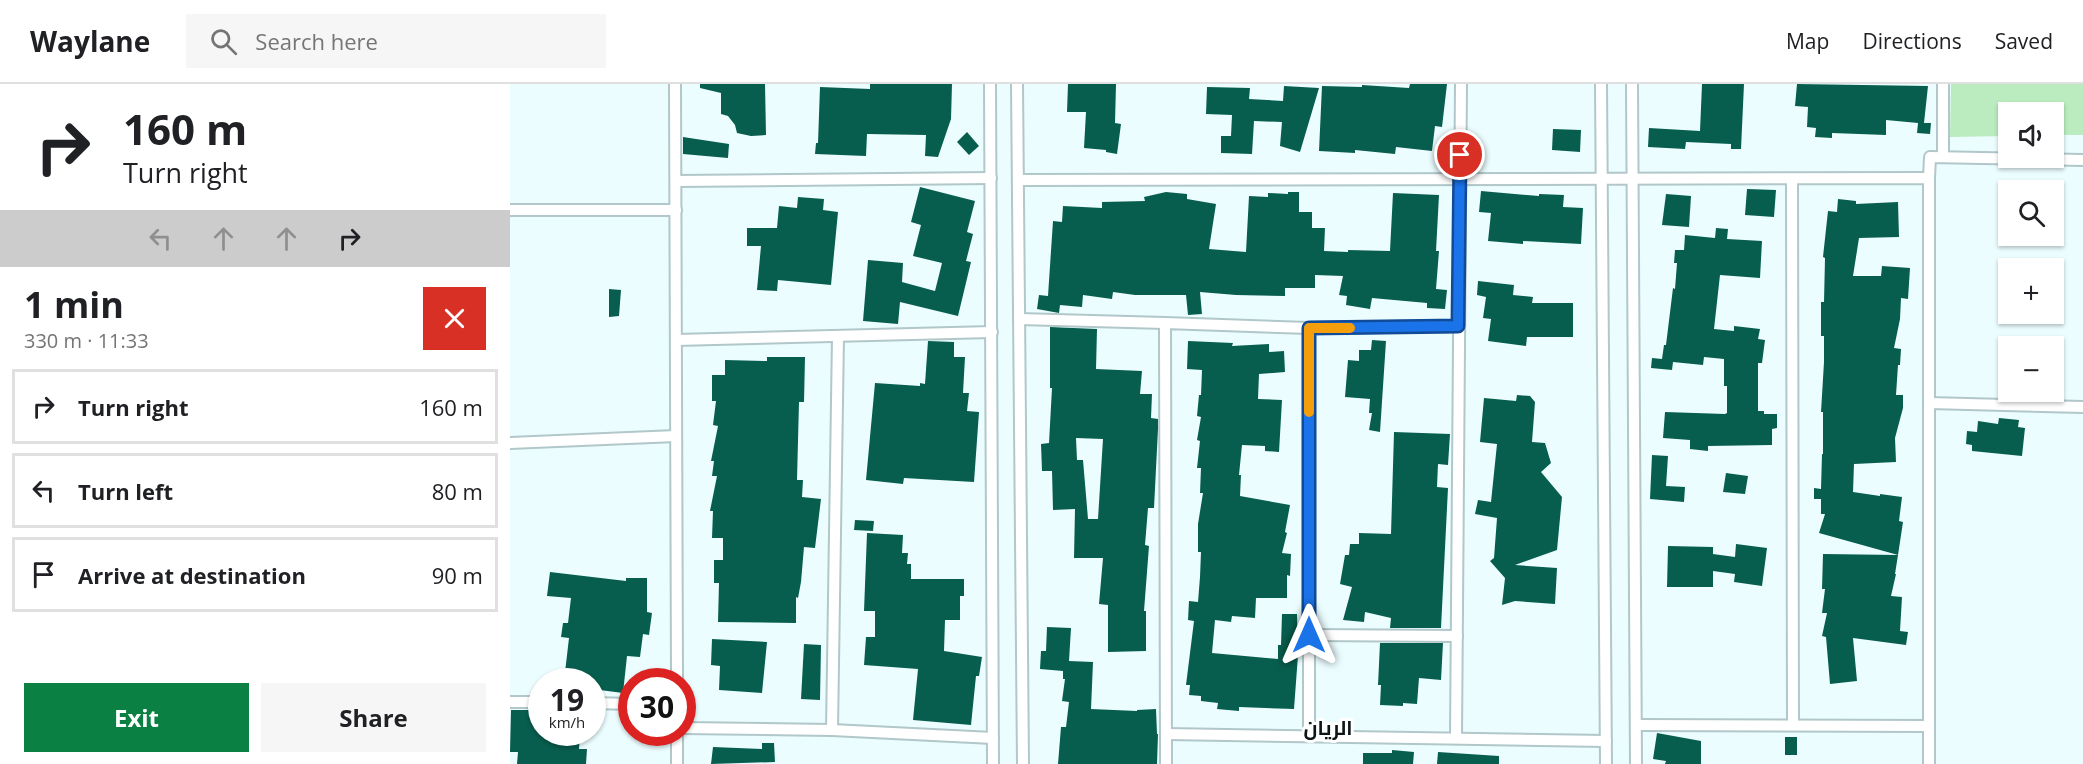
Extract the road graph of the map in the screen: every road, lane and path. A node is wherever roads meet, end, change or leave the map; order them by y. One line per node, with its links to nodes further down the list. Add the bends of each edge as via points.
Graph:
1 (675, 84): 17 (street)
2 (990, 84): 10 (street)
3 (1017, 84): 16 (street)
4 (1461, 84): 14 (street)
5 (1601, 84): 11 (street)
6 (1632, 84): 12 (street)
7 (1943, 84): 8 (street)
8 (1943, 157): 9 (street); 13 (street, via 1930,157)
9 (2083, 160)
10 (991, 178): 17 (street); 24 (street)
11 (1602, 178): 12 (street); 14 (street); 45 (street)
12 (1633, 178): 15 (street); 36 (street)
13 (1929, 178): 15 (street); 27 (street)
14 (1460, 179): 16 (street); 22 (street)
15 (1792, 179): 37 (street)
16 (1018, 180): 20 (street)
17 (676, 181): 19 (street)
18 (510, 210): 19 (street)
19 (676, 210): 26 (street)
20 (1018, 319): 21 (street); 49 (street)
21 (1165, 323): 23 (street); 41 (street)
22 (1458, 326): 23 (street); 32 (street)
23 (1309, 328): 31 (street)
24 (992, 332): 25 (street); 43 (street)
25 (838, 336): 26 (street); 40 (street)
26 (676, 340): 29 (street)
27 (1929, 403): 28 (street); 38 (street)
28 (2083, 406)
29 (676, 436): 30 (street); 33 (street)
30 (510, 443)
31 (1309, 635): 32 (street); 42 (street)
32 (1456, 636): 44 (street)
33 (677, 668)
34 (510, 702): 35 (street)
35 (528, 702)
36 (1636, 724): 37 (street); 52 (street)
37 (1793, 725): 38 (street)
38 (1929, 726): 53 (street)
39 (696, 728): 40 (street)
40 (832, 730): 43 (street)
41 (1166, 734): 42 (street); 50 (street)
42 (1309, 735): 44 (street)
43 (993, 738): 48 (street)
44 (1456, 738): 45 (street)
45 (1606, 741): 51 (street)
46 (677, 746): 47 (street)
47 (677, 764)
48 (993, 764)
49 (1023, 764)
50 (1166, 764)
51 (1606, 764)
52 (1636, 764)
53 (1929, 764)

